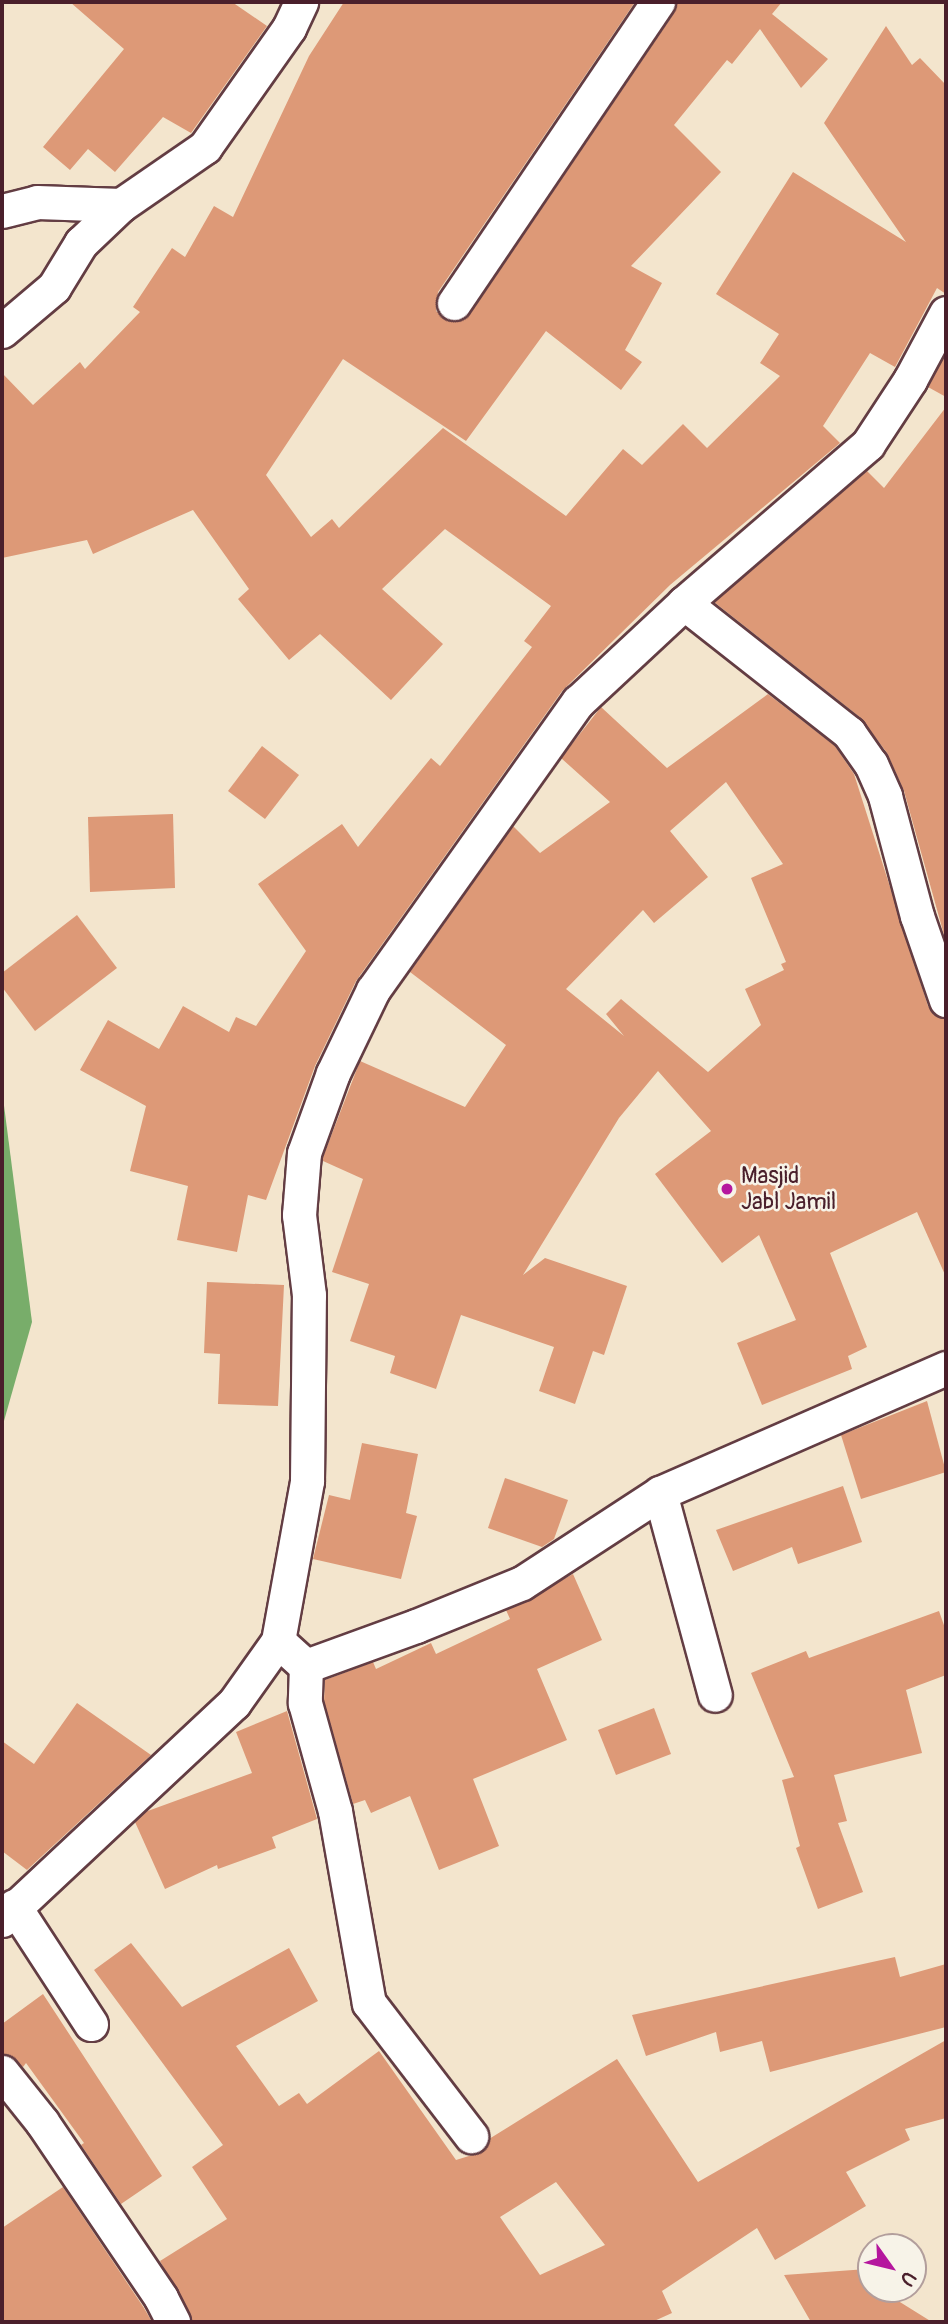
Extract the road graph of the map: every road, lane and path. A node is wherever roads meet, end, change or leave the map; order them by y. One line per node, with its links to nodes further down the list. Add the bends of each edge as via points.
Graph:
1 (301, 2): 3 (street, via 289,28 205,146)
2 (658, 2): 5 (street)
3 (121, 205): 4 (street, via 37,202); 7 (street, via 81,243 54,287)
4 (2, 211)
5 (454, 303)
6 (946, 313): 8 (street, via 868,444)
7 (2, 331)
8 (684, 603): 9 (street, via 849,733 871,764 885,796 917,916); 12 (street, via 578,702 373,990 334,1073 304,1153 299,1215 309,1295 307,1481)
9 (946, 1000)
10 (946, 1368): 11 (street)
11 (660, 1493): 13 (street, via 522,1583); 14 (street)
12 (278, 1641): 13 (street); 15 (street, via 234,1703)
13 (306, 1666): 18 (street, via 305,1703 335,1811 369,2003)
14 (715, 1695)
15 (8, 1913): 16 (street)
16 (91, 2024)
17 (2, 2072): 19 (street, via 42,2122 162,2298)
18 (471, 2136)
19 (173, 2322)

